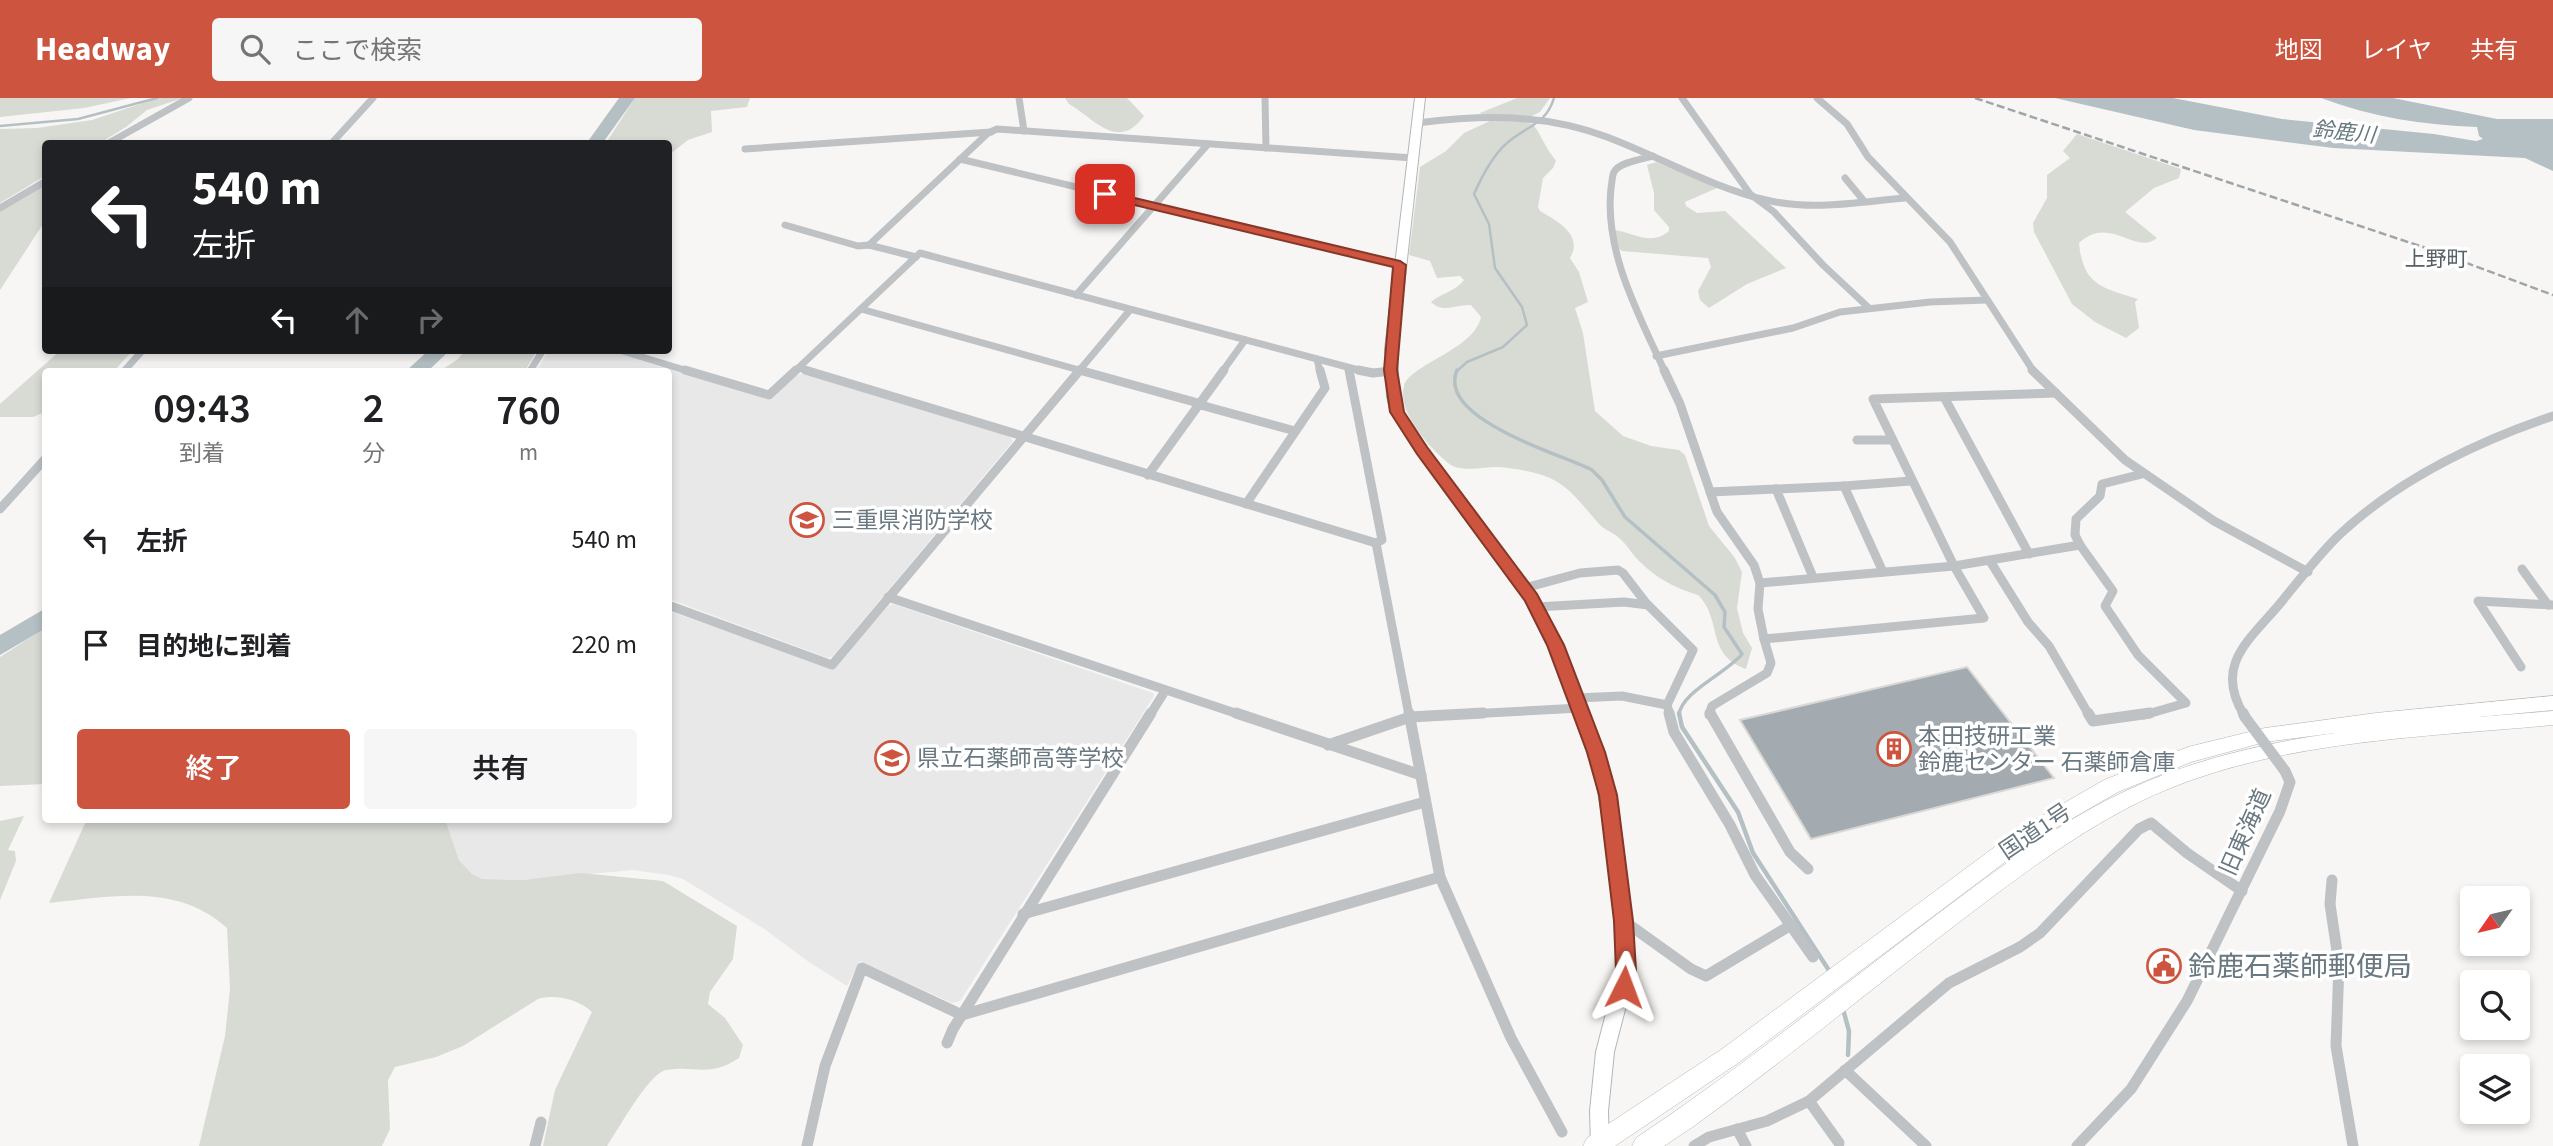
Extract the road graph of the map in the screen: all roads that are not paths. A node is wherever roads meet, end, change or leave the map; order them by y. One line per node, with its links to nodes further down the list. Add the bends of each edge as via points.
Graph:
1 (189, 98): 11 (street)
2 (373, 98): 12 (street)
3 (1019, 98): 9 (street)
4 (1265, 98): 14 (street)
5 (1420, 98): 8 (main road)
6 (1682, 98): 21 (street)
7 (1817, 98): 22 (street, via 1847,124 1868,157)
8 (1417, 123): 16 (street, via 1500,116 1533,119 1618,141); 17 (main road)
9 (1024, 131): 10 (street); 13 (street)
10 (991, 132): 15 (street); 18 (street)
11 (114, 140)
12 (335, 140)
13 (1208, 144): 14 (street); 24 (street)
14 (1266, 148): 17 (street)
15 (745, 149)
16 (1653, 156): 21 (street); 38 (street, via 1614,170 1609,209 1615,249)
17 (1413, 158): 29 (main road)
18 (960, 159): 24 (street); 27 (street)
19 (1845, 178): 23 (street)
20 (42, 183): 25 (street)
21 (1750, 194): 23 (street, via 1806,206); 32 (street, via 1774,212)
22 (1905, 198): 23 (street); 31 (street, via 1950,242)
23 (1864, 201)
24 (1153, 206): 29 (street); 30 (street)
25 (0, 208)
26 (785, 225): 27 (street, via 858,246)
27 (869, 245): 28 (street)
28 (916, 257): 30 (street, via 920,253); 33 (street)
29 (1400, 265): 44 (main road)
30 (1076, 295): 34 (street)
31 (1987, 300): 32 (street); 45 (street, via 2032,370)
32 (1869, 308): 38 (street)
33 (861, 309): 41 (street); 43 (street)
34 (1130, 310): 35 (street); 43 (street)
35 (1245, 340): 39 (street); 47 (street)
36 (139, 354): 40 (street)
37 (632, 354): 41 (street, via 769,395)
38 (1656, 356): 61 (street, via 1680,404)
39 (1317, 359): 42 (street); 51 (street, via 1325,388)
40 (127, 368)
41 (799, 368): 52 (street)
42 (1349, 368): 44 (street, via 1373,373); 64 (street, via 1382,540)
43 (1079, 370): 47 (street); 52 (street)
44 (1391, 370): 74 (main road, via 1397,412)
45 (2056, 393): 46 (street); 56 (street)
46 (1944, 397): 54 (street, via 1873,399); 66 (street)
47 (1198, 404): 51 (street); 57 (street)
48 (2553, 409): 50 (street)
49 (2553, 416): 50 (street, 旧東海道)
50 (2528, 423): 71 (street, 旧東海道, via 2409,482 2357,519)
51 (1295, 431): 62 (street)
52 (1023, 437): 57 (street); 75 (street)
53 (1857, 440): 54 (street)
54 (1891, 440): 58 (street)
55 (42, 462): 63 (street)
56 (2142, 474): 65 (street, via 2102,484 2100,496 2076,519); 71 (street, via 2214,521)
57 (1148, 475): 62 (street)
58 (1911, 481): 59 (street); 68 (street)
59 (1844, 486): 60 (street); 70 (street)
60 (1776, 489): 61 (street); 72 (street)
61 (1710, 492): 73 (street)
62 (1246, 504): 64 (street)
63 (0, 509)
64 (1376, 543): 86 (street)
65 (2080, 545): 66 (street); 67 (street, via 2113,591 2105,606 2138,655 2186,703 2140,716 2093,721 2049,646 2028,622)
66 (2029, 554): 67 (street)
67 (1990, 561): 68 (street)
68 (1954, 566): 70 (street); 80 (street, via 1984,618)
69 (2522, 569): 77 (street)
70 (1883, 572): 72 (street)
71 (2308, 572): 94 (street, 旧東海道, bridge, via 2237,654 2231,678 2234,700 2290,782)
72 (1813, 577): 73 (street)
73 (1760, 583): 80 (street)
74 (1525, 589): 76 (street, via 1580,573 1618,570); 79 (main road)
75 (888, 597): 78 (street, via 832,665); 82 (street)
76 (1648, 605): 79 (street); 85 (street, via 1693,650)
77 (2550, 605): 81 (street, via 2478,601)
78 (672, 606)
79 (1536, 607): 83 (main road)
80 (1763, 639): 91 (street, via 1771,663 1767,673 1712,706 1709,715 1790,852)
81 (2521, 667)
82 (1165, 691): 88 (street); 95 (street)
83 (1578, 703): 85 (street, via 1601,694); 86 (street); 97 (main road, via 1608,795)
84 (2553, 703): 96 (highway, 国道1号, via 2321,727 2265,736 2155,766 2072,806 2018,841)
85 (1667, 705): 98 (street, via 1674,732 1755,875)
86 (1410, 717): 88 (street); 89 (street)
87 (2553, 718): 96 (highway, 国道1号, via 2283,749 2201,770 2126,800 2074,828)
88 (1328, 745): 89 (street)
89 (1421, 775): 90 (street)
90 (1425, 803): 92 (street); 95 (street)
91 (1808, 869)
92 (1440, 877): 100 (street); 106 (street, via 1506,1026)
93 (2332, 880): 116 (street, via 2330,904 2339,965 2336,1046)
94 (2242, 891): 102 (street, via 2151,823 2139,829 2040,933 1949,983); 115 (street, 旧東海道, via 2200,976 2139,1077)
95 (1023, 914): 100 (street)
96 (1938, 914): 108 (highway, 国道1号); 111 (highway, 国道1号, via 1746,1075)
97 (1624, 921): 98 (street, via 1706,976); 108 (main road, via 1626,971 1605,1052)
98 (1791, 925): 99 (street)
99 (1813, 957)
100 (962, 1015): 101 (street); 110 (street, via 862,968 825,1066)
101 (947, 1043)
102 (1845, 1070): 103 (street); 114 (street)
103 (1809, 1101): 105 (street); 107 (street)
104 (541, 1122): 109 (street)
105 (1737, 1129): 112 (street); 113 (street)
106 (1562, 1132)
107 (1839, 1143)
108 (1599, 1145)
109 (535, 1146)
110 (807, 1146)
111 (1644, 1146)
112 (1694, 1146)
113 (1746, 1146)
114 (1926, 1146)
115 (2077, 1146)
116 (2353, 1146)

